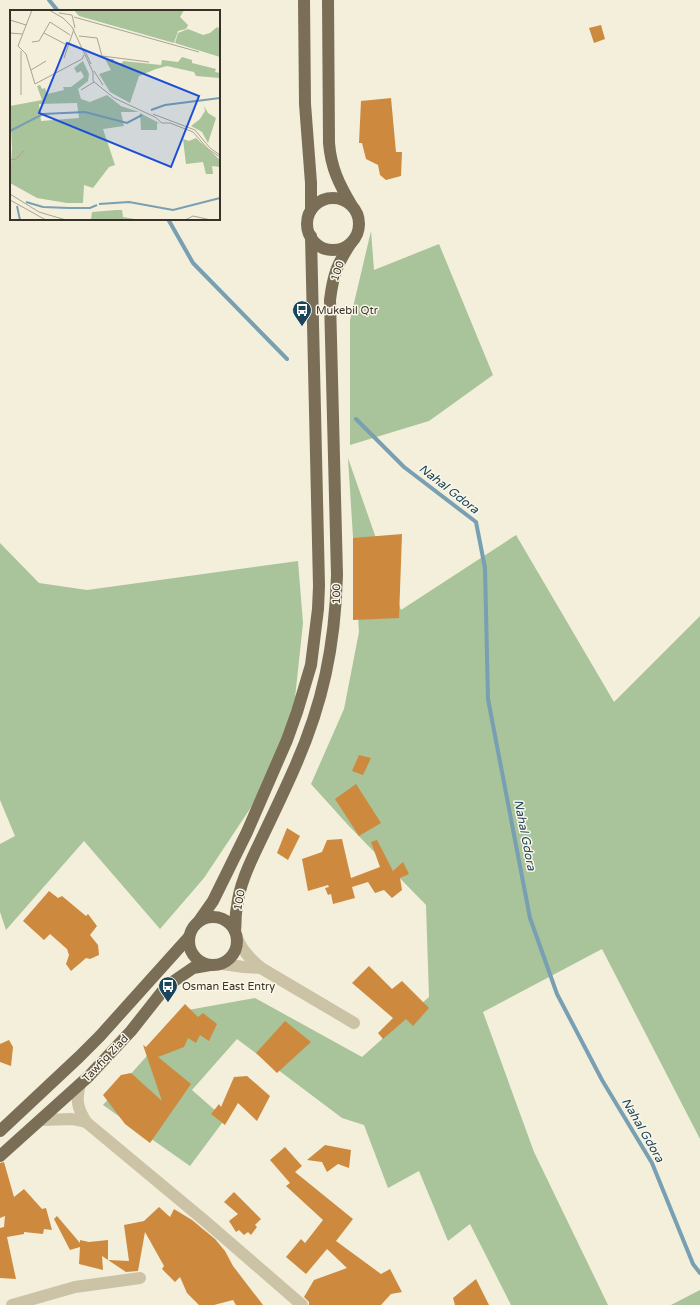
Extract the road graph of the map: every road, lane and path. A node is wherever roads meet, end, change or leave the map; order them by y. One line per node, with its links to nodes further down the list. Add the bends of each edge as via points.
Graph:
1 (304, 0): 4 (main road, via 305,104)
2 (328, 0): 3 (main road, via 328,143 334,173)
3 (352, 206): 4 (main road, via 345,200 328,198); 6 (main road, via 357,213 359,225 356,236)
4 (311, 210): 5 (main road, via 307,224)
5 (311, 236): 6 (main road, via 320,246 328,249 336,250); 7 (main road, 100, via 319,586 313,650 304,690 287,740 232,864 213,901)
6 (350, 243): 8 (main road, 100, via 335,270 330,300 337,575 330,654 320,699 305,744 254,854 240,891 236,907)
7 (199, 921): 8 (main road, 100, via 205,917 220,917 226,920); 9 (main road, via 194,925)
8 (237, 935): 10 (main road, via 234,953); 11 (street, via 242,949)
9 (189, 937): 10 (main road, via 189,945 196,959); 16 (main road, Tawfiq Ziad, via 95,1042)
10 (216, 965): 11 (street); 13 (main road, Tawfiq Ziad, via 193,968 166,988 131,1031)
11 (261, 968): 12 (street)
12 (354, 1023)
13 (80, 1084): 14 (main road, Tawfiq Ziad); 15 (street, via 76,1099)
14 (41, 1120): 15 (street, via 72,1119); 17 (main road, Tawfiq Ziad)
15 (86, 1122): 20 (street)
16 (0, 1131)
17 (0, 1156)
18 (140, 1278): 19 (street, via 76,1287)
19 (17, 1304)
20 (302, 1305)

